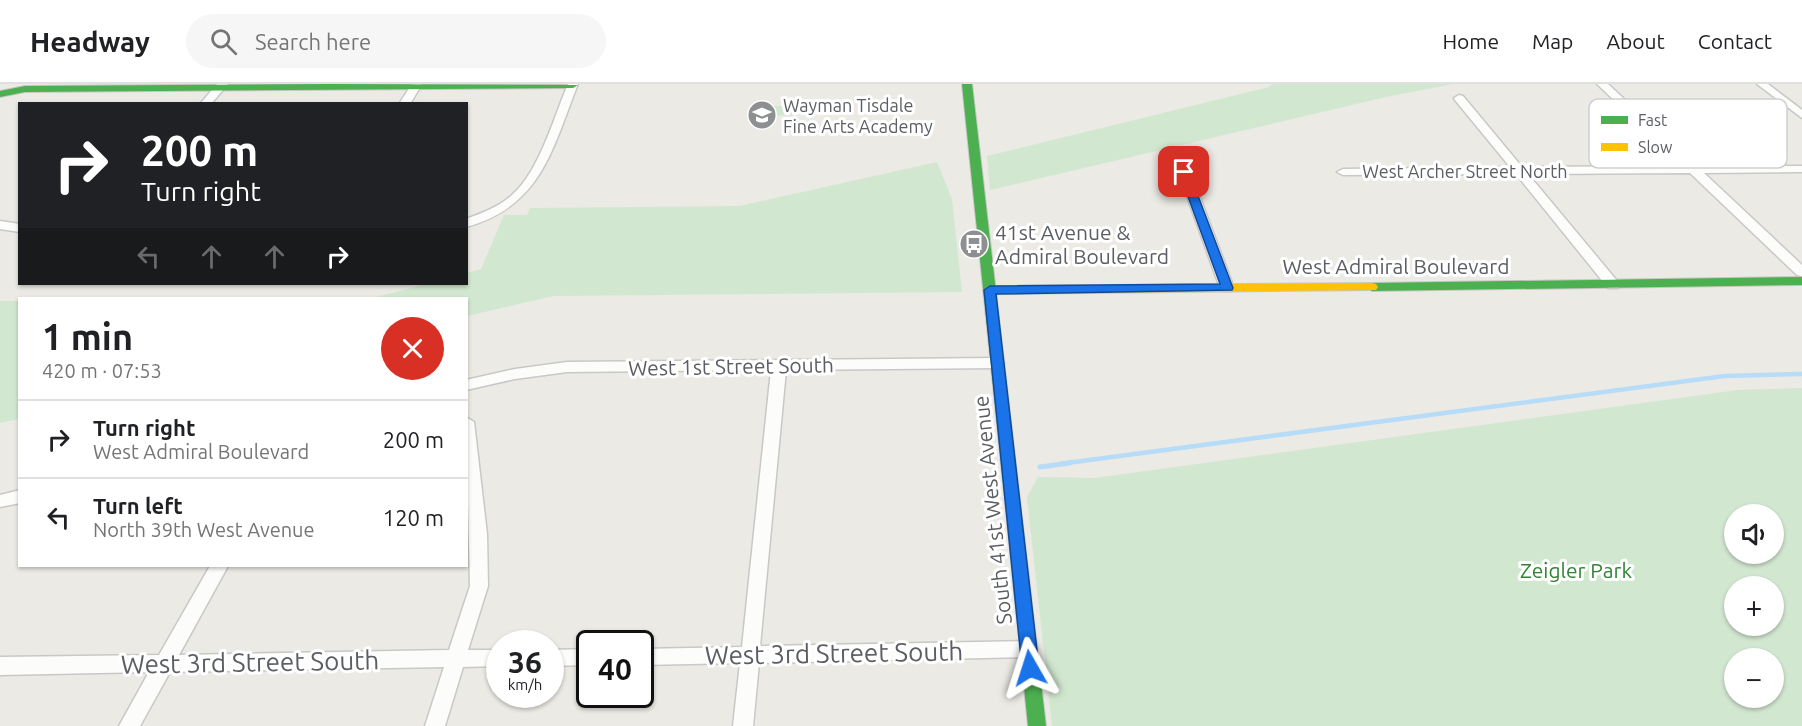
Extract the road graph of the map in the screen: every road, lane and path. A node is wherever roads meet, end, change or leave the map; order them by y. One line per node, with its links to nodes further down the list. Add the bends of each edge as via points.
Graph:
1 (573, 84): 5 (street); 20 (street, via 529,183 508,204)
2 (967, 84): 27 (street, South 41st West Avenue)
3 (1602, 84): 9 (street)
4 (1762, 84): 10 (street)
5 (416, 85): 6 (street); 12 (street)
6 (222, 86): 7 (street, via 25,89); 11 (street)
7 (1, 93)
8 (1460, 98): 18 (street)
9 (1618, 99)
10 (1781, 99)
11 (207, 102)
12 (405, 102)
13 (1787, 103): 14 (street)
14 (1802, 115)
15 (1176, 152): 26 (street)
16 (1802, 169): 17 (street, West Archer Street North)
17 (1693, 170): 18 (street, West Archer Street North); 23 (street)
18 (1519, 171): 19 (street, West Archer Street North); 25 (street)
19 (1343, 172)
20 (468, 222)
21 (0, 225): 22 (street)
22 (18, 228)
23 (1802, 272)
24 (1802, 281): 25 (street, West Admiral Boulevard)
25 (1613, 285): 26 (street, West Admiral Boulevard)
26 (1227, 288): 27 (street, West Admiral Boulevard)
27 (990, 290): 28 (street, South 41st West Avenue)
28 (997, 363): 29 (street, West 1st Street South); 35 (street, South 41st West Avenue)
29 (779, 365): 30 (street, West 1st Street South, via 567,367); 36 (street)
30 (468, 385)
31 (468, 441): 39 (street, via 481,561 479,586)
32 (18, 496): 33 (street)
33 (0, 501)
34 (218, 567): 40 (street)
35 (1028, 649): 36 (street, West 3rd Street South); 45 (street, South 41st West Avenue)
36 (750, 655): 37 (street, West 3rd Street South); 44 (street)
37 (654, 657)
38 (486, 658): 39 (street, West 3rd Street South)
39 (457, 659): 40 (street, West 3rd Street South); 43 (street)
40 (164, 664): 41 (street, West 3rd Street South); 42 (street)
41 (0, 666)
42 (129, 726)
43 (435, 726)
44 (743, 726)
45 (1037, 726)

